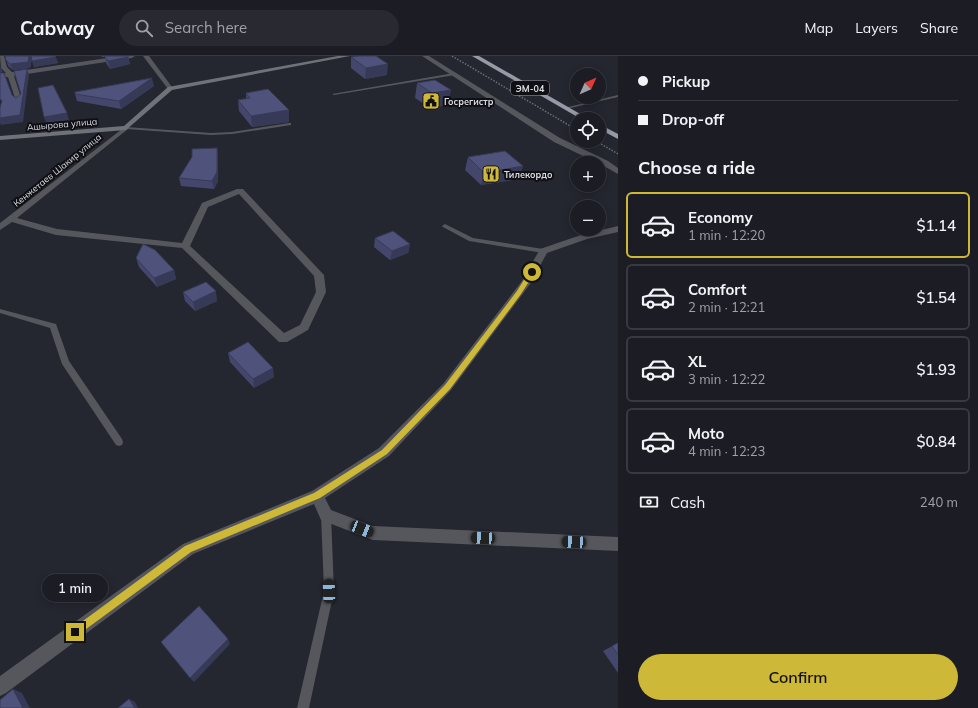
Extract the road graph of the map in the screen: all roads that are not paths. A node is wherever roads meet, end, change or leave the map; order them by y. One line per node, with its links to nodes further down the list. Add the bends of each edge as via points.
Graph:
1 (0, 56): 7 (street, via 4,68)
2 (132, 56): 7 (street)
3 (146, 56): 10 (street)
4 (347, 56): 10 (street)
5 (425, 56): 8 (street)
6 (475, 56): 14 (highway, ЭМ-04)
7 (10, 74): 9 (street); 13 (street)
8 (454, 74): 11 (lane); 21 (street, via 557,140)
9 (0, 76)
10 (170, 88): 17 (street)
11 (334, 94)
12 (618, 96): 14 (lane)
13 (19, 101)
14 (566, 108): 15 (highway, ЭМ-04)
15 (573, 112)
16 (289, 124): 17 (lane, via 211,134)
17 (126, 128): 20 (street, Ашырова улица); 22 (street, Кенжетаев Шакир улица)
18 (606, 130): 19 (highway)
19 (618, 137)
20 (0, 138)
21 (618, 172)
22 (10, 219): 24 (street, Кенжетаев Шакир улица); 26 (street, via 56,232)
23 (445, 226): 27 (lane, via 471,240)
24 (0, 227)
25 (618, 229): 27 (street)
26 (185, 246): 26 (street, via 283,339 304,327 321,292 319,276 240,191 205,205)
27 (543, 251): 30 (street, via 526,282 447,387 384,452)
28 (0, 311): 29 (lane, via 53,326 65,362)
29 (119, 442)
30 (317, 496): 31 (street); 33 (street, via 188,549)
31 (326, 515): 32 (street, via 373,534); 34 (lane, via 329,591)
32 (618, 544)
33 (0, 687)
34 (303, 708)

